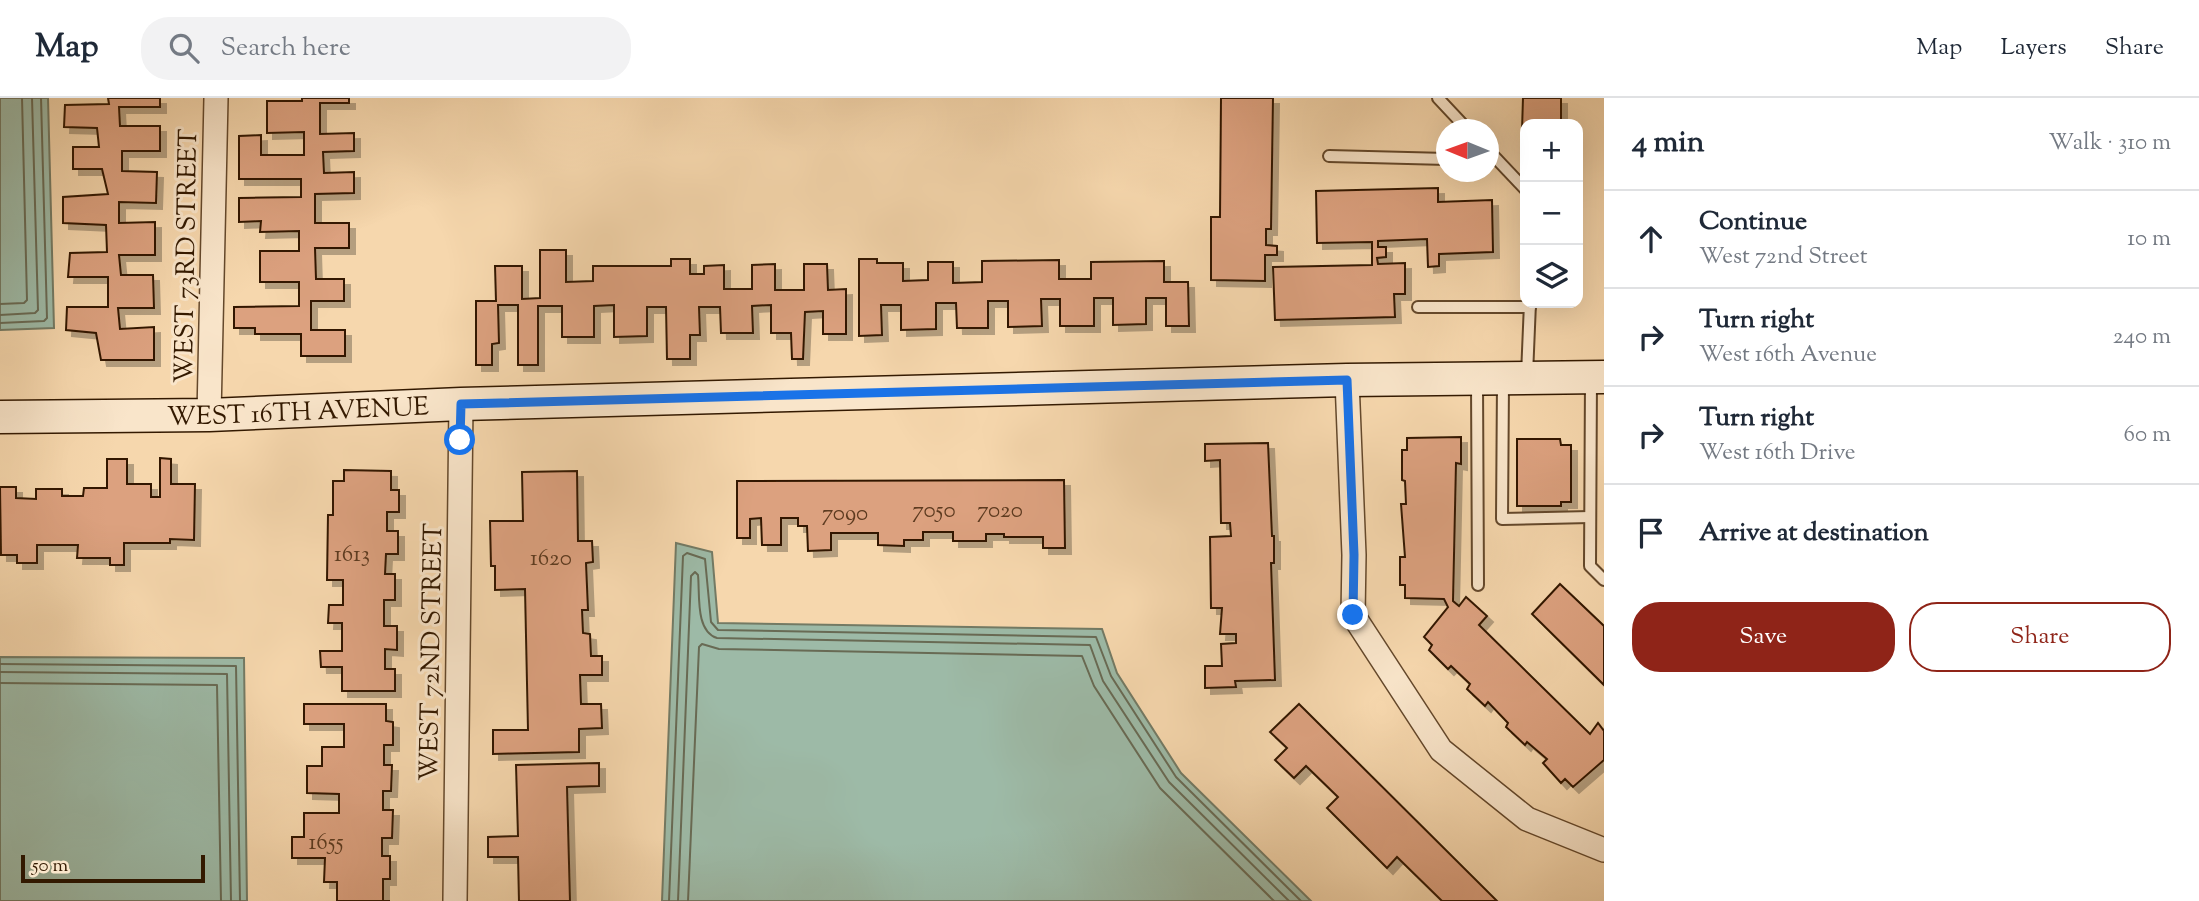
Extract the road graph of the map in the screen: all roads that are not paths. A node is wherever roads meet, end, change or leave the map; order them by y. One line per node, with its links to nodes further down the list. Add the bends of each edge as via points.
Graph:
1 (216, 98): 15 (street, WEST 73RD STREET)
2 (1438, 98): 3 (lane)
3 (1458, 119)
4 (1329, 156): 5 (lane)
5 (1436, 159)
6 (1499, 166): 7 (lane)
7 (1520, 185)
8 (1520, 305): 9 (lane)
9 (1418, 307)
10 (1529, 308): 12 (lane)
11 (1597, 377): 12 (street, WEST 16TH AVENUE); 17 (lane)
12 (1502, 378): 13 (street, WEST 16TH AVENUE); 17 (lane, via 1502,519); 19 (lane)
13 (1347, 380): 14 (street, WEST 16TH AVENUE); 20 (street, via 1353,615 1441,750 1527,819)
14 (461, 404): 15 (street, WEST 16TH AVENUE); 21 (street, WEST 72ND STREET)
15 (209, 415): 16 (street, WEST 16TH AVENUE)
16 (0, 417)
17 (1590, 517): 18 (lane, via 1590,566)
18 (1604, 580)
19 (1478, 585)
20 (1604, 850)
21 (455, 901)

